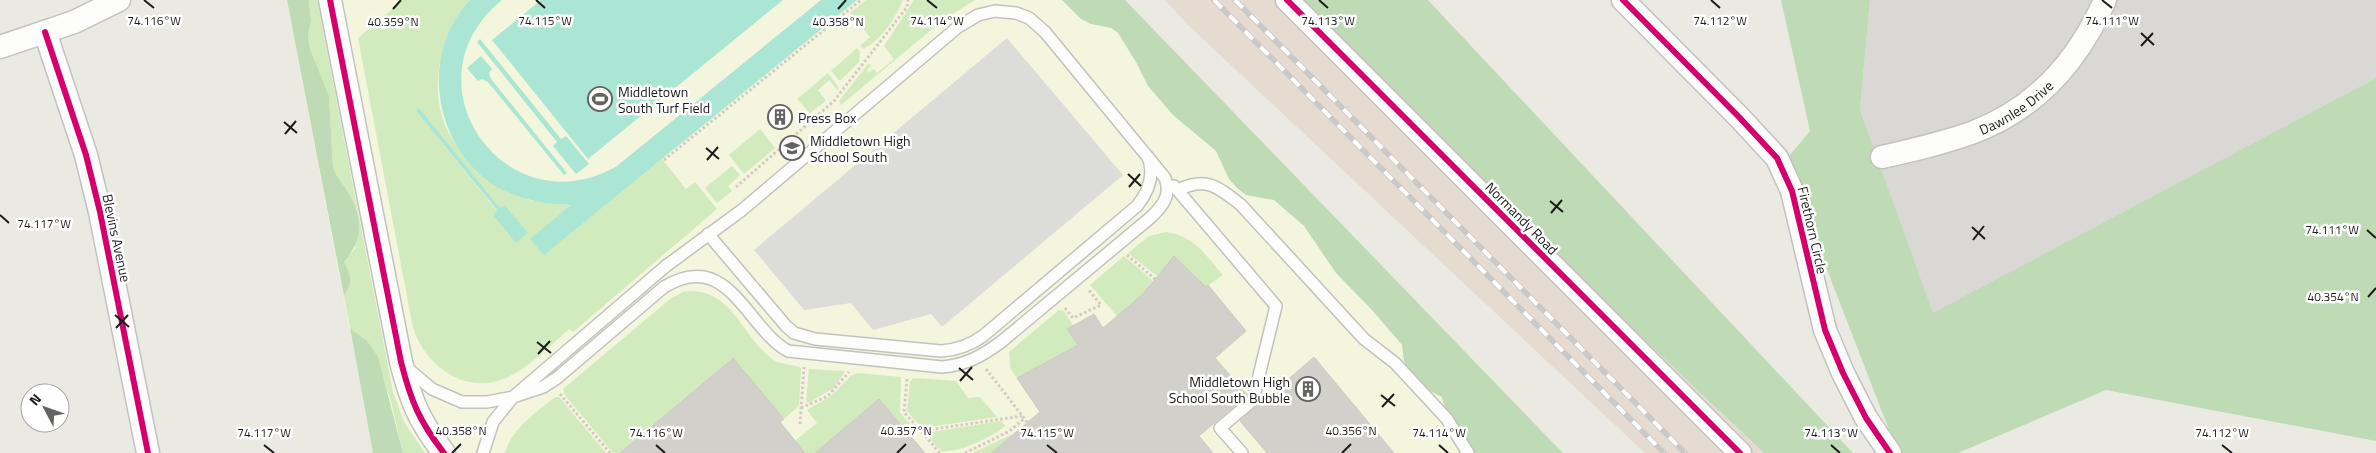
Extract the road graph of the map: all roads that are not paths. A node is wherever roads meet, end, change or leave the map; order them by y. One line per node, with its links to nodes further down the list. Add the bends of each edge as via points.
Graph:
1 (119, 0): 6 (street)
2 (330, 0): 13 (street)
3 (1287, 0): 20 (street, Normandy Road)
4 (1623, 0): 21 (street, Firethorn Circle, via 1778,158 1792,191 1825,330 1842,373 1866,418)
5 (2105, 0): 9 (street, Dawnlee Drive, via 2086,39 2069,62 2025,104 1976,131)
6 (45, 32): 7 (street); 15 (street, Blevins Avenue, via 86,155 100,212)
7 (0, 47)
8 (1145, 151): 10 (lane); 12 (lane, via 1036,24 1016,13 986,12 958,27 742,210); 12 (lane, via 1152,176 1137,206 983,336 954,350 814,339 794,333)
9 (1882, 158)
10 (1162, 171): 11 (lane); 14 (lane, via 1167,195 1155,214 1001,342 965,363 942,367 788,351 774,341 727,288 707,278 690,278 664,288 557,378 543,387)
11 (1178, 190): 18 (lane, via 1276,306 1253,400 1220,428); 19 (lane, via 1192,183 1207,184 1241,205 1364,340 1395,363 1448,419)
12 (708, 234): 14 (lane)
13 (401, 362): 14 (lane, via 432,389 454,400 477,403); 16 (street, via 414,407)
14 (513, 397): 17 (lane, via 493,422)
15 (148, 453)
16 (444, 453)
17 (483, 453)
18 (1242, 453)
19 (1468, 453)
20 (1740, 453)
21 (1890, 453)

